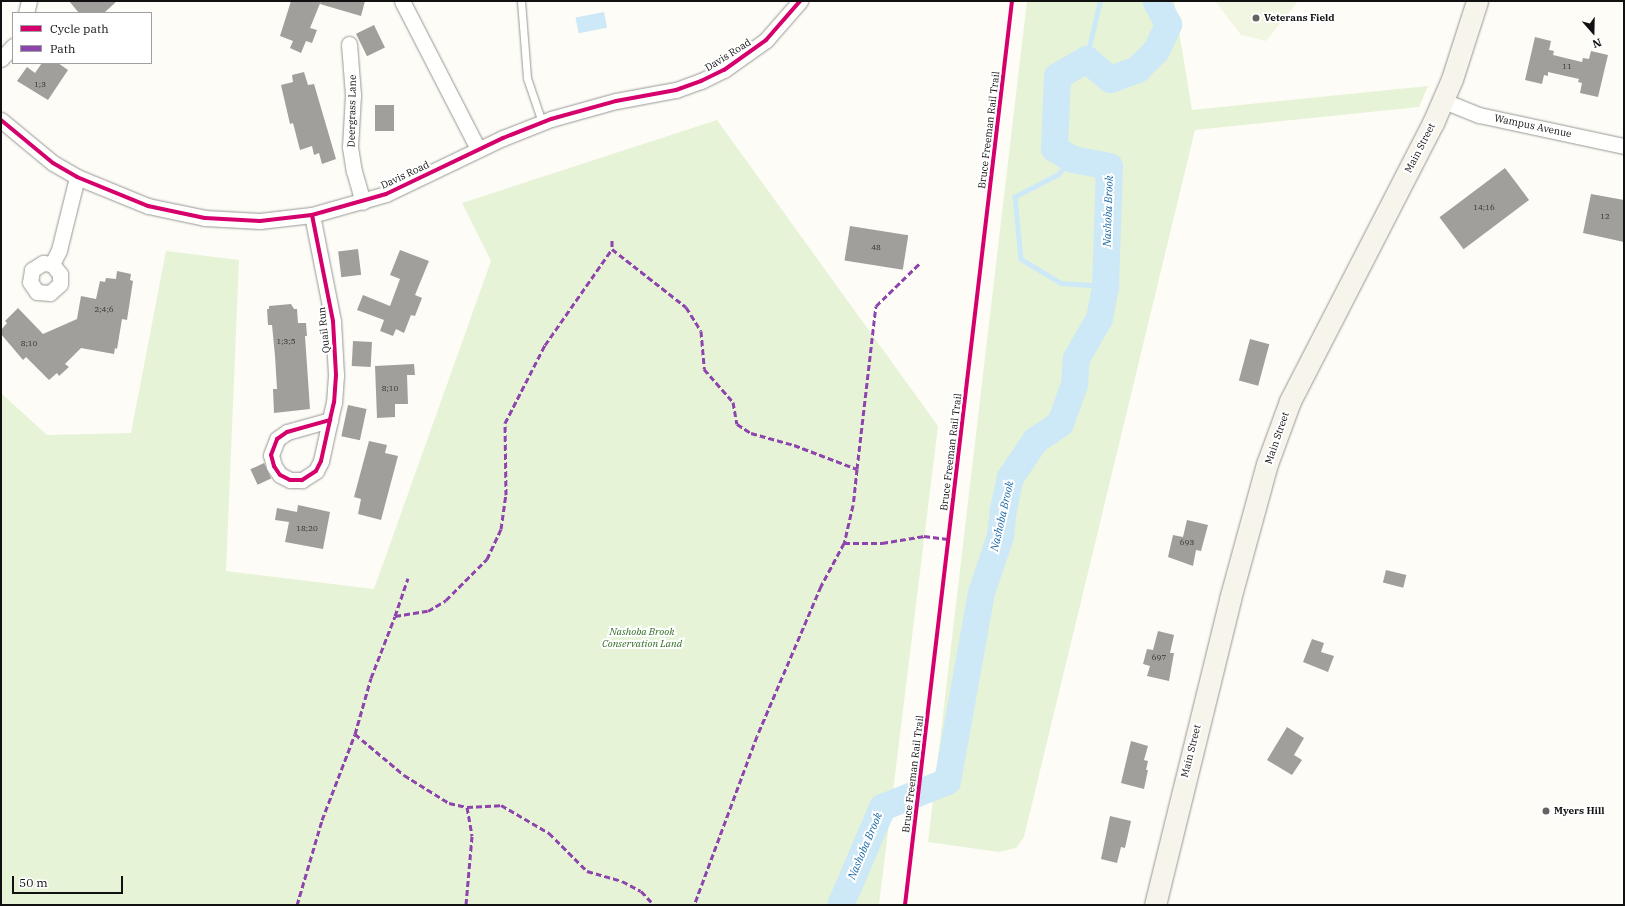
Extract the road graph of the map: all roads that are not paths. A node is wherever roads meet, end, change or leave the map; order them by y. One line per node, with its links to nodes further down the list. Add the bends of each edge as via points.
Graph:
1 (29, 1): 6 (street)
2 (402, 1): 14 (street)
3 (522, 1): 12 (lane, via 527,78)
4 (800, 1): 12 (street, Davis Road, via 784,22 756,48 724,70 676,90 609,102)
5 (1477, 1): 10 (main road, Main Street)
6 (26, 12)
7 (349, 44): 16 (street, Deergrass Lane, via 353,95 350,147)
8 (12, 47): 9 (street)
9 (1, 60)
10 (1444, 101): 13 (street, Wampus Avenue, via 1479,114); 20 (main road, Main Street, via 1285,415 1267,464 1230,599)
11 (1, 120): 15 (street, Davis Road, via 53,163)
12 (542, 122): 14 (street, Davis Road)
13 (1624, 146)
14 (478, 149): 16 (street, Davis Road, via 407,184)
15 (77, 177): 17 (street, Davis Road, via 148,206 205,218 260,221); 18 (street, via 59,250)
16 (363, 202): 17 (street, Davis Road)
17 (312, 215): 19 (street, Quail Run, via 333,321 336,374)
18 (52, 264)
19 (330, 420): 19 (street, Quail Run, via 316,472 302,480 290,480 280,475 274,466 272,455 278,439 287,432)
20 (1155, 905)

